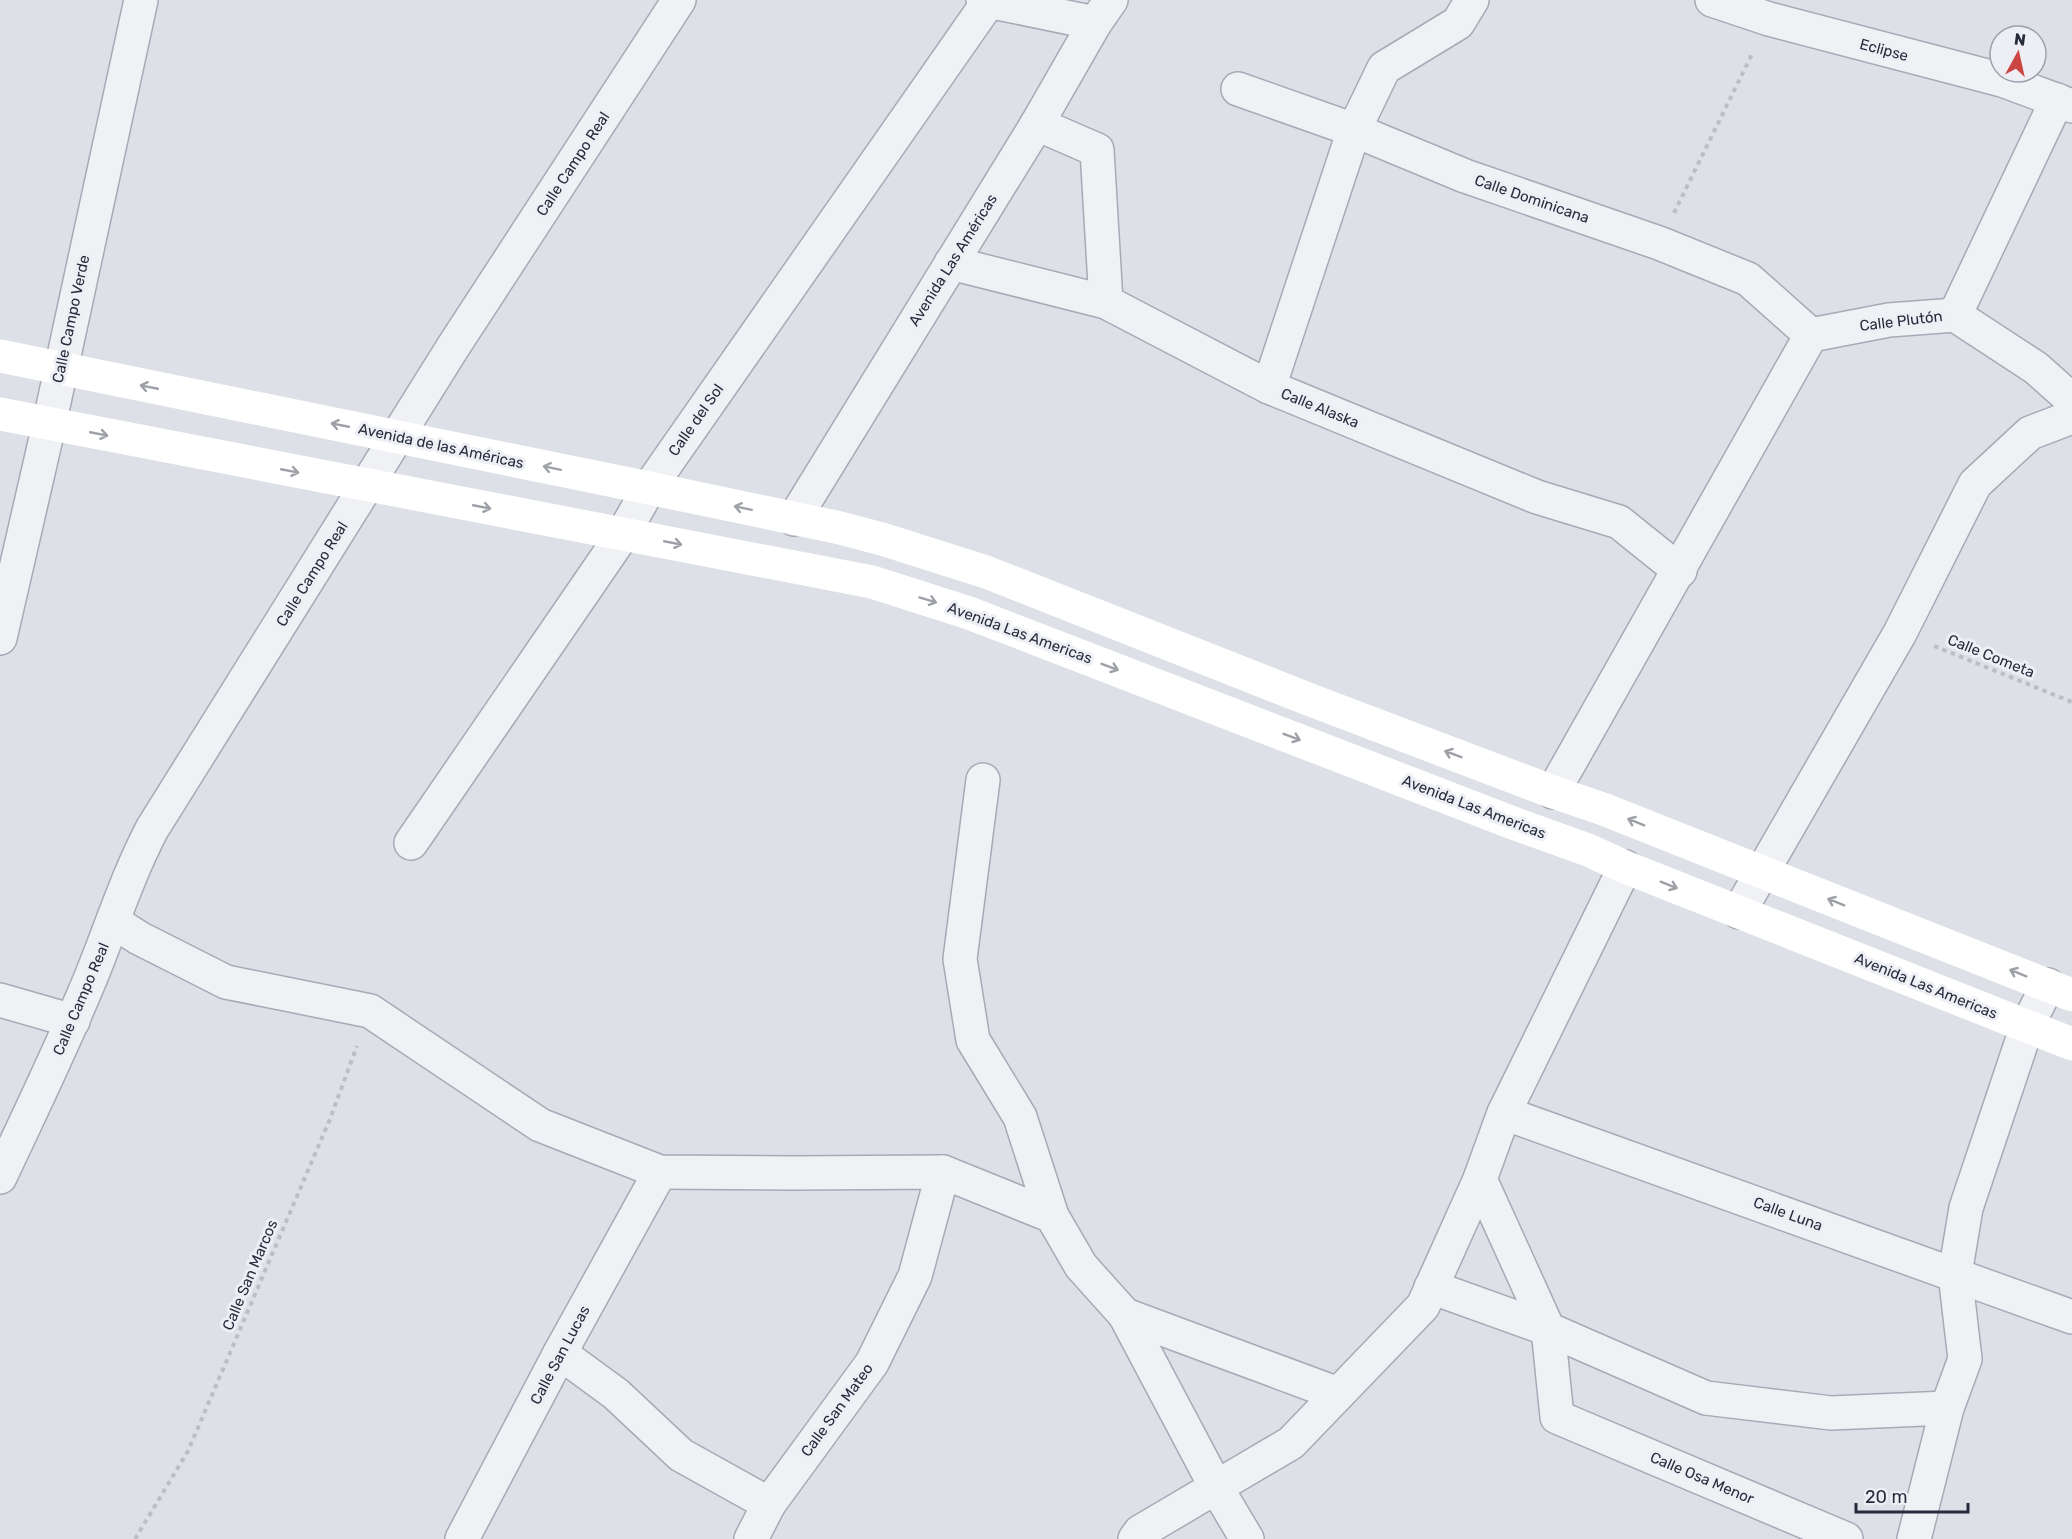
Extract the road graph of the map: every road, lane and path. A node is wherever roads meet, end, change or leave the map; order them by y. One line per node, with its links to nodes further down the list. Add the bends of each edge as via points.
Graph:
1 (141, 0): 18 (street, Calle Campo Verde)
2 (679, 0): 24 (street, Calle Campo Real)
3 (1472, 0): 11 (street, via 1458,23 1383,68)
4 (1712, 0): 7 (street, Eclipse)
5 (986, 1): 6 (street); 26 (street, Calle del Sol)
6 (1103, 12): 10 (street, Avenida Las Américas)
7 (1769, 19): 9 (street, Eclipse, via 2002,80); 12 (path)
8 (1238, 89): 11 (street, Calle Dominicana)
9 (2064, 103): 15 (street)
10 (1037, 124): 13 (street, Avenida Las Américas); 14 (street, via 1097,150)
11 (1354, 130): 12 (street, Calle Dominicana, via 1465,176); 19 (street)
12 (1659, 243): 16 (street, Calle Dominicana, via 1748,279)
13 (951, 263): 14 (street, Calle Alaska); 27 (street, Avenida Las Américas)
14 (1106, 302): 19 (street, Calle Alaska)
15 (1955, 315): 16 (street, Calle Plutón, via 1889,320); 20 (street, Calle Plutón, via 2036,368)
16 (1811, 335): 29 (street)
17 (0, 356): 18 (street, Avenida de las Américas)
18 (60, 369): 23 (street, Calle Campo Verde); 24 (street, Avenida de las Américas, one-way to 18)
19 (1269, 387): 29 (street, Calle Alaska, via 1537,496 1619,522)
20 (2072, 400)
21 (0, 414): 23 (street)
22 (2072, 417): 30 (street, via 2030,433 1975,484)
23 (49, 425): 25 (street, one-way to 25); 31 (street, Calle Campo Verde)
24 (398, 437): 25 (street, Calle Campo Real); 26 (street, Avenida de las Américas, one-way to 24)
25 (368, 485): 28 (street, one-way to 28); 41 (street, Calle Campo Real, via 152,829 136,860)
26 (649, 488): 27 (street, Avenida de las Américas, one-way to 26); 28 (street, Calle del Sol)
27 (794, 519): 34 (street, Avenida de las Américas, one-way to 27, via 986,572 882,539)
28 (623, 534): 36 (street, Calle del Sol); 37 (street, Avenida Las Americas, one-way to 37, via 872,582 969,613)
29 (1680, 571): 34 (street)
30 (1900, 633): 32 (path, Calle Cometa); 39 (street)
31 (0, 638)
32 (2072, 702)
33 (982, 780): 53 (street, via 960,959 973,1041 1020,1117)
34 (1553, 792): 35 (street)
35 (1603, 809): 37 (street); 39 (street, one-way to 35)
36 (411, 843)
37 (1588, 850): 38 (street, Avenida Las Americas)
38 (1625, 867): 40 (street, Avenida Las Americas, one-way to 40); 48 (street)
39 (1761, 872): 40 (street); 42 (street, one-way to 39)
40 (1739, 912): 46 (street, Avenida Las Americas)
41 (114, 922): 44 (street, via 226,982); 45 (street, Calle Campo Real)
42 (2060, 990): 46 (street)
43 (0, 999): 45 (street)
44 (370, 1011): 49 (street, via 540,1125); 64 (path, Calle San Marcos, via 330,1119 188,1451)
45 (73, 1021): 51 (street, Calle Campo Real)
46 (2027, 1026): 47 (street, Avenida Las Americas); 54 (street, via 1966,1208)
47 (2072, 1044)
48 (1504, 1113): 52 (street); 54 (street, Calle Luna)
49 (660, 1172): 50 (street); 59 (street, Calle San Lucas)
50 (943, 1172): 53 (street); 63 (street, Calle San Mateo, via 915,1276 872,1364)
51 (0, 1178)
52 (1480, 1179): 55 (street); 58 (street)
53 (1052, 1216): 56 (street, via 1081,1266)
54 (1955, 1274): 57 (street, Calle Luna); 61 (street, via 1965,1359)
55 (1431, 1287): 58 (street); 60 (street, via 1423,1306)
56 (1125, 1315): 60 (street); 62 (street)
57 (2072, 1317)
58 (1548, 1329): 61 (street, via 1706,1398 1831,1413); 69 (street, Calle Osa Menor, via 1557,1417)
59 (560, 1353): 63 (street, via 616,1394 681,1455); 65 (street, Calle San Lucas)
60 (1338, 1394): 62 (street, via 1291,1443)
61 (1947, 1408): 70 (street)
62 (1216, 1487): 67 (street, via 1140,1532); 68 (street)
63 (769, 1504): 66 (street, Calle San Mateo)
64 (135, 1539)
65 (462, 1539)
66 (751, 1539)
67 (1135, 1539)
68 (1247, 1539)
69 (1846, 1539)
70 (1914, 1539)

